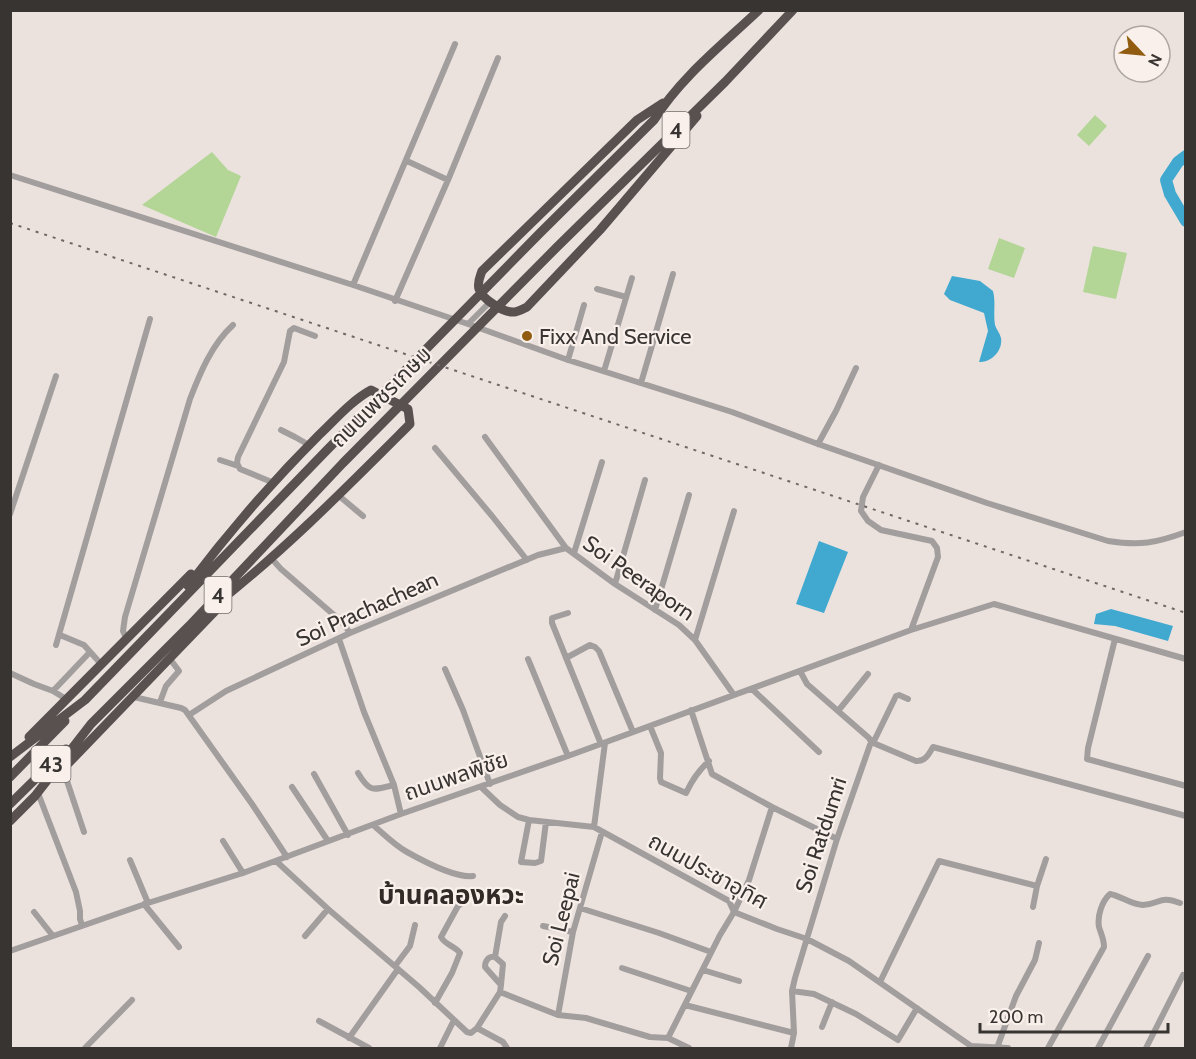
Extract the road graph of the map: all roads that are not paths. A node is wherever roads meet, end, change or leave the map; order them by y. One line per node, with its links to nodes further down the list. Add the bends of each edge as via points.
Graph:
1 (759, 10): 6 (highway, ถนนเพชรเกษม / 4)
2 (792, 10): 5 (highway, ถนนเพชรเกษม / 4)
3 (455, 44): 7 (street)
4 (498, 58): 9 (street)
5 (725, 82): 16 (highway, via 600,230 527,307 515,313); 54 (highway, ถนนเพชรเกษม / 4, via 343,463)
6 (666, 102): 16 (highway, via 637,120 482,271 479,292); 53 (highway, ถนนเพชรเกษม / 4, via 654,120)
7 (407, 161): 9 (street); 12 (street)
8 (10, 175): 12 (street)
9 (448, 180): 15 (street)
10 (673, 274): 26 (street)
11 (632, 278): 14 (street)
12 (353, 285): 15 (street)
13 (597, 289): 14 (street)
14 (626, 297): 24 (street)
15 (395, 301): 19 (street)
16 (490, 302): 19 (street)
17 (584, 305): 22 (street)
18 (150, 319): 57 (street)
19 (468, 324): 22 (street)
20 (233, 325): 58 (street, via 215,345 190,399 123,626)
21 (315, 336): 35 (street, via 294,328 290,331 284,362 238,458)
22 (568, 360): 24 (street)
23 (856, 368): 29 (street)
24 (604, 372): 26 (street)
25 (56, 376): 41 (street)
26 (642, 383): 29 (street)
27 (281, 430): 30 (street)
28 (485, 437): 44 (street)
29 (818, 444): 34 (street)
30 (309, 445): 37 (highway); 38 (highway, via 357,397 371,390 408,409 410,424)
31 (435, 448): 48 (street)
32 (220, 460): 35 (street)
33 (602, 462): 46 (street)
34 (879, 465): 43 (street, via 1108,541 1143,543); 55 (street, via 863,497 861,511 867,521 881,530 932,541 938,548)
35 (238, 466): 37 (street)
36 (645, 480): 50 (street)
37 (274, 483): 45 (highway)
38 (338, 495): 42 (street); 47 (highway)
39 (689, 495): 51 (street)
40 (734, 511): 61 (street, via 731,533)
41 (10, 514)
42 (363, 516)
43 (1185, 532)
44 (566, 548): 46 (street, Soi Peeraporn); 48 (street, Soi Prachachean)
45 (215, 551): 53 (highway); 58 (highway)
46 (574, 553): 50 (street, Soi Peeraporn)
47 (271, 558): 49 (highway); 56 (street)
48 (527, 560): 56 (street, Soi Prachachean)
49 (241, 584): 54 (highway); 65 (highway)
50 (615, 584): 51 (street, Soi Peeraporn)
51 (655, 610): 61 (street, Soi Peeraporn)
52 (568, 613): 64 (street, via 551,620)
53 (163, 619): 79 (highway, ถนนเพชรเกษม / 4)
54 (189, 626): 84 (highway, ถนนเพชรเกษม / 4)
55 (911, 630): 60 (street, ถนนพลพิชัย, via 994,604); 70 (street, ถนนพลพิชัย)
56 (350, 633): 59 (street, Soi Prachachean)
57 (60, 635): 62 (street); 63 (street, via 84,645)
58 (126, 638): 68 (highway)
59 (339, 639): 83 (street, Soi Prachachean, via 226,691); 98 (street)
60 (1115, 639): 67 (street, ถนนพลพิชัย); 99 (street, via 1087,759)
61 (695, 640): 75 (street, Soi Peeraporn)
62 (56, 645)
63 (90, 652): 68 (street); 74 (street)
64 (566, 658): 86 (street, via 595,646); 88 (street)
65 (170, 659): 76 (highway); 80 (street, via 179,671 166,686)
66 (528, 659): 91 (street)
67 (1185, 659)
68 (101, 664): 77 (highway)
69 (446, 669): 97 (street)
70 (800, 672): 73 (street, ถนนพลพิชัย); 82 (street, via 807,684)
71 (10, 673): 74 (street)
72 (868, 674): 82 (street)
73 (752, 689): 75 (street, ถนนพลพิชัย); 89 (street)
74 (53, 691): 77 (street)
75 (734, 695): 81 (street, ถนนพลพิชัย)
76 (134, 697): 80 (street); 93 (highway)
77 (66, 699): 90 (highway)
78 (908, 699): 87 (street, Soi Ratdumri, via 896,696)
79 (85, 700): 90 (highway, ถนนเพชรเกษม / 4); 96 (highway, 43)
80 (160, 702): 83 (street, via 181,708)
81 (691, 710): 85 (street, ถนนพลพิชัย); 92 (street)
82 (838, 711): 87 (street)
83 (189, 715): 118 (street)
84 (91, 724): 102 (highway, ถนนเพชรเกษม / 4); 103 (highway, 43)
85 (650, 726): 86 (street, ถนนพลพิชัย); 92 (street, via 661,753 661,782 686,794 699,770)
86 (633, 732): 88 (street, ถนนพลพิชัย)
87 (871, 742): 106 (street, via 920,762 933,747); 115 (street, Soi Ratdumri)
88 (603, 744): 91 (street, ถนนพลพิชัย); 111 (street)
89 (819, 752)
90 (10, 756)
91 (568, 756): 97 (street, ถนนพลพิชัย)
92 (709, 761): 104 (street, via 712,774)
93 (63, 769): 102 (highway); 112 (street)
94 (358, 773): 98 (street, via 369,788)
95 (314, 774): 114 (street)
96 (10, 777)
97 (490, 783): 101 (street, ถนนพลพิชัย)
98 (394, 785): 105 (street)
99 (1185, 786)
100 (292, 787): 117 (street)
101 (481, 787): 105 (street, ถนนพลพิชัย); 107 (street, ถนนประชาอุทิศ, via 500,805)
102 (37, 795): 108 (highway, ถนนเพชรเกษม / 4); 134 (street, via 76,892)
103 (10, 804)
104 (772, 807): 115 (street); 132 (street, via 749,880)
105 (401, 814): 110 (street, ถนนพลพิชัย)
106 (1185, 816)
107 (529, 820): 109 (street, ถนนประชาอุทิศ); 109 (street, via 521,862 541,861)
108 (10, 821)
109 (546, 822): 111 (street, ถนนประชาอุทิศ)
110 (373, 825): 114 (street, ถนนพลพิชัย); 123 (street, via 406,852 456,875)
111 (594, 827): 113 (street, ถนนประชาอุทิศ)
112 (84, 832)
113 (602, 832): 129 (street, Soi Leepai); 132 (street, ถนนประชาอุทิศ, via 729,901)
114 (348, 835): 117 (street, ถนนพลพิชัย)
115 (837, 839): 140 (street, Soi Ratdumri)
116 (223, 841): 122 (street)
117 (328, 841): 118 (street, ถนนพลพิชัย)
118 (287, 857): 121 (street, ถนนพลพิชัย)
119 (1046, 859): 124 (street)
120 (130, 860): 126 (street)
121 (276, 861): 122 (street, ถนนพลพิชัย); 130 (street)
122 (243, 873): 126 (street, ถนนพลพิชัย)
123 (473, 876)
124 (1037, 886): 128 (street); 152 (street, via 939,861)
125 (466, 900): 158 (street, via 458,906 441,935 460,954)
126 (146, 903): 134 (street, ถนนพลพิชัย); 142 (street)
127 (1180, 903): 178 (street, via 1167,899 1143,905 1116,895 1106,897 1099,921 1104,946)
128 (1033, 907)
129 (580, 908): 137 (street, Soi Leepai); 144 (street)
130 (328, 909): 139 (street); 147 (street)
131 (34, 912): 138 (street)
132 (734, 912): 140 (street, ถนนประชาอุทิศ); 144 (street)
133 (505, 916): 146 (street)
134 (82, 925): 138 (street, ถนนพลพิชัย)
135 (415, 925): 147 (street, via 410,946)
136 (543, 926): 137 (street)
137 (573, 932): 161 (street, Soi Leepai)
138 (53, 936): 143 (street, ถนนพลพิชัย)
139 (305, 936)
140 (807, 939): 152 (street, ถนนประชาอุทิศ); 155 (street, Soi Ratdumri)
141 (1039, 943): 176 (street)
142 (179, 947)
143 (11, 949)
144 (711, 952): 149 (street)
145 (1148, 956): 179 (street)
146 (495, 957): 153 (street, via 503,964); 153 (street, via 487,959 485,968)
147 (397, 968): 158 (street); 167 (street)
148 (622, 968): 154 (street)
149 (702, 970): 151 (street); 154 (street)
150 (1182, 975): 180 (street)
151 (739, 981)
152 (880, 982): 160 (street, ถนนประชาอุทิศ)
153 (500, 988): 161 (street); 165 (street)
154 (692, 991): 159 (street)
155 (792, 991): 157 (street); 166 (street, Soi Ratdumri)
156 (132, 1000): 170 (street)
157 (832, 1002): 160 (street, via 898,1040); 164 (street)
158 (435, 1003): 162 (street)
159 (685, 1005): 166 (street); 168 (street)
160 (917, 1008): 169 (street, ถนนประชาอุทิศ)
161 (558, 1015): 168 (street)
162 (454, 1020): 165 (street, via 467,1032); 172 (street)
163 (319, 1021): 167 (street)
164 (822, 1027)
165 (477, 1028): 173 (street)
166 (794, 1033): 175 (street, Soi Ratdumri)
167 (349, 1038): 171 (street)
168 (668, 1038): 174 (street)
169 (973, 1047): 176 (street, ถนนประชาอุทิศ)
170 (85, 1048)
171 (369, 1048)
172 (440, 1048)
173 (507, 1048)
174 (689, 1048)
175 (791, 1048)
176 (997, 1048): 177 (street, ถนนประชาอุทิศ)
177 (1008, 1048)
178 (1048, 1048)
179 (1098, 1048)
180 (1146, 1048)

